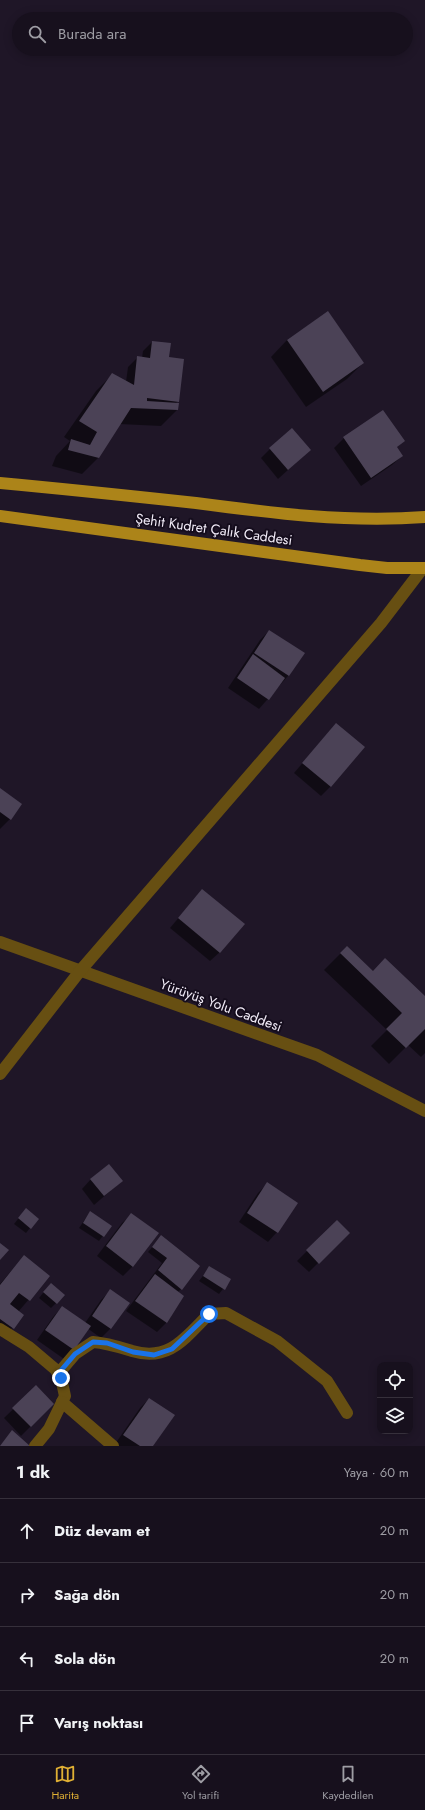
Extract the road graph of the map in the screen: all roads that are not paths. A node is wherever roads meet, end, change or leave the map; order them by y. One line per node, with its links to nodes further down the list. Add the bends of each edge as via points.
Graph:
1 (0, 483): 3 (main road, Şehit Kudret Çalık Caddesi, via 275,513 358,519)
2 (0, 516): 4 (main road, Şehit Kudret Çalık Caddesi, via 360,565)
3 (425, 517)
4 (424, 568): 6 (street, via 381,623)
5 (0, 942): 6 (street, Yürüyüş Yolu Caddesi)
6 (80, 970): 7 (street); 8 (street, Yürüyüş Yolu Caddesi, via 317,1055)
7 (0, 1074)
8 (425, 1111)
9 (0, 1329): 10 (street, via 30,1347)
10 (58, 1374): 11 (street, via 65,1396); 12 (street, via 75,1354 93,1342 154,1355 172,1349 209,1314 226,1313 277,1341 327,1381)
11 (62, 1402): 13 (street, via 49,1429); 14 (street)
12 (347, 1413)
13 (35, 1446)
14 (113, 1446)

